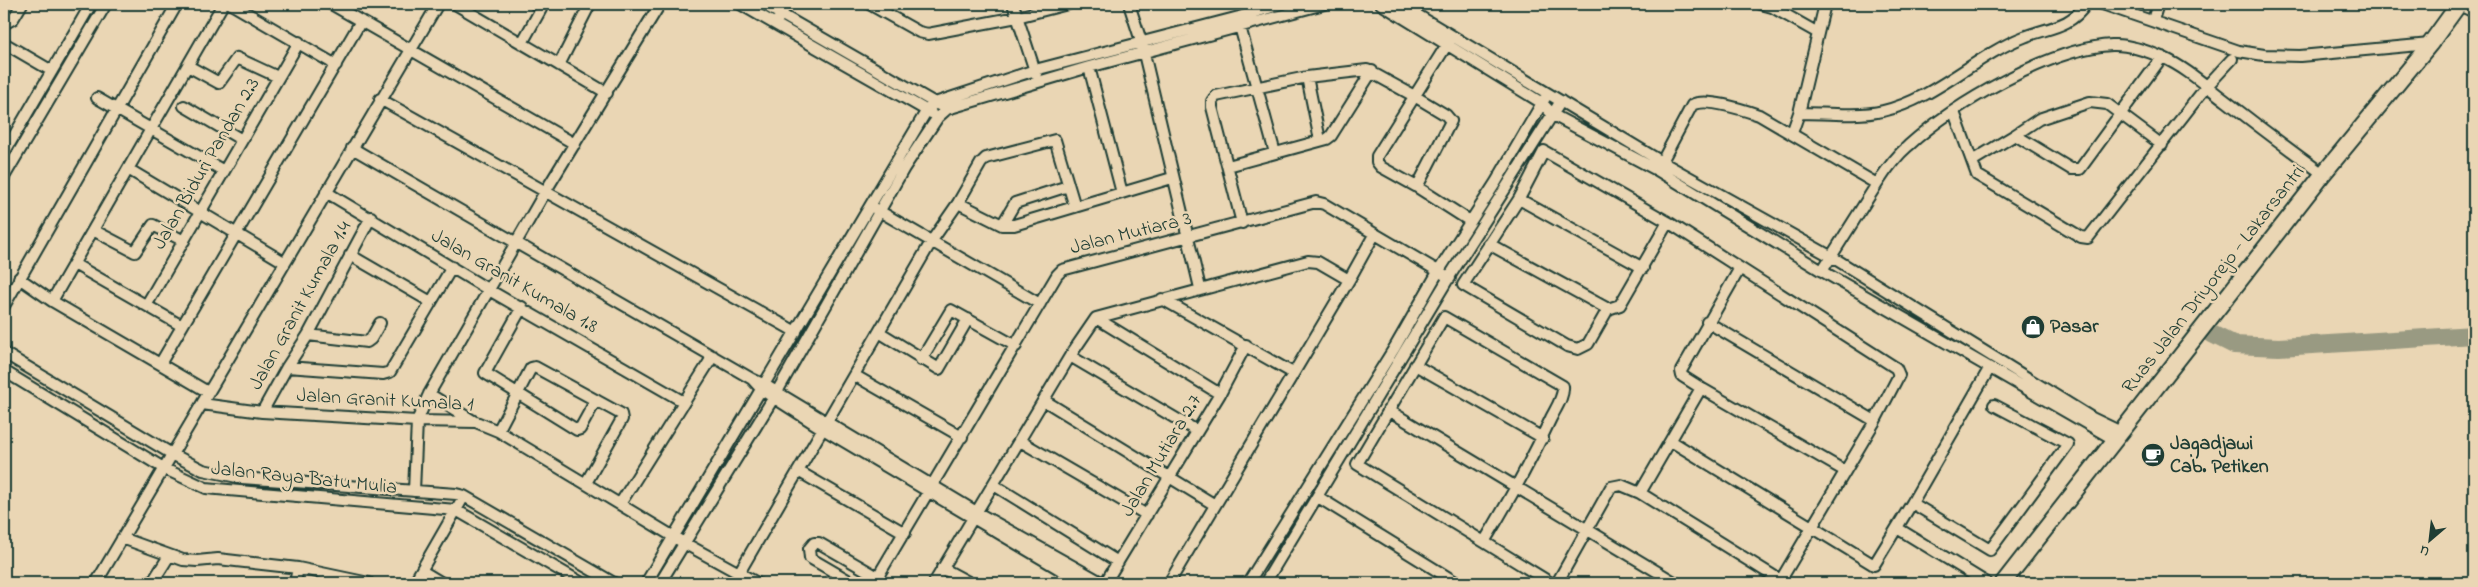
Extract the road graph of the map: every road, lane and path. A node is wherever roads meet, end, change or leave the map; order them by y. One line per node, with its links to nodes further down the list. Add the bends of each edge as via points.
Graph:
1 (22, 4): 33 (street)
2 (91, 4): 56 (street)
3 (106, 4): 96 (street)
4 (177, 4): 72 (street)
5 (224, 4): 52 (street)
6 (231, 4): 43 (street)
7 (331, 4): 35 (street)
8 (438, 4): 47 (street)
9 (455, 4): 45 (street)
10 (535, 4): 45 (street, via 541,9)
11 (590, 4): 51 (street)
12 (660, 4): 63 (street)
13 (740, 4): 38 (street)
14 (763, 4): 31 (street)
15 (788, 4): 31 (street)
16 (869, 4): 32 (street, via 923,34)
17 (1013, 4): 32 (street)
18 (1068, 4): 32 (street)
19 (1129, 4): 42 (street)
20 (1281, 4): 36 (street)
21 (1381, 4): 41 (street)
22 (1399, 4): 41 (street)
23 (1761, 4): 39 (street)
24 (1825, 4): 39 (street)
25 (2086, 4): 76 (street, via 2075,18 2061,26 1994,50 1953,78 1904,104 1877,112)
26 (2102, 4): 34 (street)
27 (2158, 4): 34 (street)
28 (2459, 4): 30 (street); 46 (main road, Ruas Jalan Driyorejo - Lakarsantri)
29 (1317, 5): 36 (street)
30 (2474, 12)
31 (782, 14): 38 (street); 69 (street)
32 (1017, 17): 55 (street)
33 (13, 19): 37 (street); 40 (street)
34 (2153, 20): 46 (street, via 2239,51 2280,57)
35 (361, 21): 47 (street); 53 (street)
36 (1239, 22): 42 (street); 48 (street); 61 (street)
37 (4, 24)
38 (776, 24): 73 (street)
39 (1818, 33): 76 (street)
40 (4, 36)
41 (1450, 39): 64 (street); 65 (street); 70 (street)
42 (1141, 41): 48 (street); 55 (street)
43 (299, 42): 53 (street); 58 (street, Jalan Biduri Pandan 2.3)
44 (4, 43): 56 (street)
45 (522, 43): 51 (street)
46 (2430, 44): 95 (main road, Ruas Jalan Driyorejo - Lakarsantri)
47 (410, 49): 67 (street); 85 (street)
48 (1143, 52): 54 (street); 97 (street)
49 (2162, 57): 62 (street); 75 (street, via 2112,45 2078,52 2029,68); 78 (street)
50 (2232, 59): 62 (street)
51 (558, 64): 63 (street)
52 (188, 66): 58 (street, via 219,83 237,58); 80 (street)
53 (336, 66): 116 (street)
54 (1089, 67): 60 (street); 104 (street)
55 (1035, 70): 60 (street); 69 (street)
56 (52, 71): 88 (street)
57 (1372, 71): 59 (street); 65 (street); 84 (street, via 1331,136)
58 (278, 77): 83 (street, Jalan Biduri Pandan 2.3)
59 (1307, 77): 61 (street); 84 (street)
60 (1038, 82): 74 (street)
61 (1256, 86): 89 (street); 91 (street, via 1216,96 1212,101)
62 (2206, 87): 86 (street); 95 (street)
63 (607, 93): 85 (street)
64 (1547, 93): 68 (street); 70 (street)
65 (1416, 97): 101 (street, via 1446,114 1451,123); 101 (street, via 1377,156 1377,162)
66 (97, 98): 72 (street)
67 (380, 99): 87 (street); 103 (street)
68 (1561, 101): 77 (street); 92 (street)
69 (935, 103): 73 (street); 74 (street)
70 (1542, 104): 77 (street); 111 (street)
71 (184, 106): 83 (street)
72 (117, 108): 80 (street); 132 (street)
73 (927, 110): 79 (street); 108 (street)
74 (947, 110): 79 (street)
75 (1954, 112): 90 (street); 98 (street, via 1908,145)
76 (1799, 113): 81 (street)
77 (1553, 114): 92 (street); 133 (street)
78 (2121, 114): 82 (street, via 2107,104 2090,102 2039,119); 82 (street, via 2078,170 2070,169); 86 (street)
79 (938, 117): 108 (street)
80 (151, 128): 93 (street); 94 (street)
81 (1792, 133): 92 (street, via 1743,109 1700,102 1692,105); 98 (street)
82 (2015, 135): 90 (street)
83 (242, 140): 94 (street, Jalan Biduri Pandan 2.3)
84 (1320, 140): 89 (street)
85 (575, 144): 103 (street)
86 (2162, 145): 90 (street, via 2088,238 2081,237 1983,179 1975,172)
87 (352, 148): 102 (street); 121 (street)
88 (4, 153)
89 (1275, 153): 91 (street)
90 (1972, 161)
91 (1228, 166): 113 (street)
92 (1659, 166): 99 (street)
93 (128, 169): 109 (street); 115 (street)
94 (224, 171): 109 (street, Jalan Biduri Pandan 2.3)
95 (2323, 174): 186 (main road, Ruas Jalan Driyorejo - Lakarsantri)
96 (4, 177)
97 (1172, 178): 104 (street); 118 (street)
98 (1876, 184): 124 (street)
99 (1692, 185): 124 (street); 130 (street)
100 (1068, 186): 106 (street, via 1057,145 1055,140 1050,140 986,158 974,172); 107 (street); 114 (street, via 1015,203)
101 (1417, 187): 111 (street)
102 (326, 192): 110 (street, Jalan Granit Kumala 1.8); 125 (street)
103 (545, 192): 121 (street); 150 (street)
104 (1122, 193): 107 (street)
105 (1519, 199): 112 (street, via 1544,151); 122 (street); 128 (street)
106 (958, 203): 114 (street); 120 (street)
107 (1075, 207): 114 (street, via 1022,223)
108 (875, 209): 120 (street); 150 (street); 172 (street)
109 (201, 211): 116 (street); 119 (street, Jalan Biduri Pandan 2.3)
110 (371, 217): 123 (street, Jalan Granit Kumala 1.4); 127 (street, Jalan Granit Kumala 1.8)
111 (1470, 221): 131 (street)
112 (1668, 222): 128 (street); 129 (street)
113 (1242, 223): 117 (street, Jalan Mutiara 3, via 1319,202); 118 (street, Jalan Mutiara 3)
114 (1002, 225)
115 (92, 230): 119 (street, via 136,252 152,225); 126 (street)
116 (237, 233): 125 (street); 149 (street)
117 (1374, 235): 131 (street, Jalan Mutiara 3); 134 (street)
118 (1188, 237): 135 (street); 141 (street, Jalan Mutiara 3, via 1062,270)
119 (184, 241): 140 (street, Jalan Biduri Pandan 2.3)
120 (931, 242): 141 (street); 151 (street)
121 (515, 244): 136 (street); 156 (street)
122 (1489, 244): 144 (street); 144 (street, via 1463,286 1567,346 1578,349 1588,344)
123 (350, 255): 139 (street); 152 (street, Jalan Granit Kumala 1.4)
124 (1832, 257): 130 (street); 186 (street)
125 (284, 262): 168 (street)
126 (74, 264): 138 (street); 140 (street)
127 (452, 267): 136 (street, Jalan Granit Kumala 1.8); 139 (street)
128 (1643, 268): 144 (street, via 1620,305)
129 (1740, 268): 147 (street); 181 (street, via 1896,368 1900,375)
130 (1822, 271): 162 (street)
131 (1438, 272): 133 (street, Jalan Mutiara 3); 244 (street, via 1396,347)
132 (19, 278): 138 (street); 142 (street)
133 (1450, 278): 203 (street)
134 (1350, 280): 135 (street, via 1318,262 1308,261); 164 (street)
135 (1200, 288): 137 (street)
136 (489, 290): 143 (street, Jalan Granit Kumala 1.8); 169 (street)
137 (1162, 299): 145 (street); 153 (street)
138 (52, 301): 159 (street)
139 (431, 302): 161 (street, via 388,373)
140 (147, 304): 149 (street)
141 (1040, 304): 154 (street, Jalan Mutiara 3)
142 (4, 306)
143 (522, 307): 170 (street, via 485,372); 175 (street, Jalan Granit Kumala 1.8)
144 (1608, 309)
145 (1096, 318): 157 (street); 171 (street)
146 (968, 319): 154 (street); 158 (street, via 951,310); 158 (street, via 939,369)
147 (1707, 322): 167 (street, via 1680,371 1682,376); 181 (street)
148 (380, 323): 152 (street, via 367,342)
149 (182, 326): 159 (street)
150 (796, 332): 166 (street)
151 (879, 332): 158 (street); 165 (street)
152 (308, 335): 161 (street, Jalan Granit Kumala 1.4)
153 (1246, 344): 164 (street); 171 (street, Jalan Mutiara 2.7)
154 (1016, 346): 187 (street, Jalan Mutiara 3)
155 (4, 353): 191 (street)
156 (713, 356): 166 (street); 175 (street)
157 (1070, 356): 174 (street); 185 (street)
158 (921, 360)
159 (160, 364): 168 (street)
160 (1415, 364): 178 (street); 188 (street); 188 (street, via 1444,317 1562,386 1560,401)
161 (287, 367): 179 (street, Jalan Granit Kumala 1.4)
162 (1989, 369): 186 (street); 204 (street)
163 (4, 371): 192 (street, Jalan Raya Batu Mulia)
164 (1293, 372): 206 (street)
165 (854, 375): 183 (street); 187 (street)
166 (764, 387): 172 (street); 214 (street)
167 (1701, 388): 190 (street); 194 (street)
168 (208, 392): 176 (street)
169 (429, 394): 180 (street); 182 (street)
170 (518, 394): 173 (street, via 531,368 535,367); 173 (street, via 577,430); 184 (street)
171 (1220, 394): 185 (street, Jalan Mutiara 2.7)
172 (776, 395): 183 (street); 217 (street)
173 (596, 400): 196 (street, via 622,416)
174 (1045, 401): 189 (street); 195 (street)
175 (684, 402): 205 (street)
176 (202, 404): 179 (street, Jalan Granit Kumala 1); 191 (street)
177 (1994, 405): 204 (street, via 2068,444 1990,550)
178 (1388, 410): 198 (street); 216 (street, via 1357,464)
179 (262, 412): 180 (street, Jalan Granit Kumala 1)
180 (416, 421): 182 (street, Jalan Granit Kumala 1); 200 (street)
181 (1875, 421): 194 (street)
182 (476, 422): 184 (street, Jalan Granit Kumala 1)
183 (825, 426): 193 (street); 199 (street)
184 (498, 431): 196 (street, Jalan Granit Kumala 1)
185 (1197, 431): 195 (street, Jalan Mutiara 2.7)
186 (2118, 436): 251 (main road, Ruas Jalan Driyorejo - Lakarsantri)
187 (962, 437): 199 (street, Jalan Mutiara 3)
188 (1543, 438): 198 (street)
189 (1020, 441): 197 (street); 208 (street)
190 (1672, 441): 201 (street); 210 (street)
191 (172, 454): 192 (street); 200 (street, via 203,470 242,478)
192 (165, 469): 207 (street, Jalan Raya Batu Mulia, via 206,488); 215 (street)
193 (798, 471): 213 (street); 223 (street)
194 (1845, 471): 210 (street)
195 (1170, 478): 206 (street); 208 (street, Jalan Mutiara 2.7)
196 (586, 483): 205 (street, Jalan Granit Kumala 1)
197 (994, 485): 209 (street); 219 (street)
198 (1517, 488): 212 (street); 216 (street)
199 (931, 489): 209 (street); 213 (street, Jalan Mutiara 3)
200 (414, 490): 202 (street)
201 (1640, 493): 212 (street, via 1621,485 1611,487); 226 (street)
202 (464, 496): 207 (street); 234 (street)
203 (1318, 497): 245 (street); 246 (street)
204 (1912, 503): 211 (street)
205 (620, 504): 214 (street, Jalan Granit Kumala 1)
206 (1215, 505): 243 (street)
207 (456, 510): 222 (street); 233 (street, Jalan Raya Batu Mulia)
208 (1146, 515): 219 (street, Jalan Mutiara 2.7)
209 (976, 516): 221 (street); 241 (street); 242 (street)
210 (1812, 528): 211 (street, via 1874,565); 226 (street)
211 (1896, 528): 250 (street)
212 (1588, 530): 248 (street); 249 (street)
213 (904, 533): 225 (street, Jalan Mutiara 3)
214 (674, 537): 217 (street, Jalan Granit Kumala 1); 235 (street)
215 (122, 538): 218 (street); 227 (street)
216 (1484, 542): 247 (street)
217 (684, 543): 223 (street, Jalan Granit Kumala 1); 236 (street)
218 (169, 556): 220 (street, via 197,562 218,559); 228 (street)
219 (1118, 562): 242 (street, Jalan Mutiara 2.7)
220 (298, 568): 224 (street); 229 (street)
221 (942, 568): 239 (street); 240 (street)
222 (422, 571): 231 (street); 232 (street)
223 (739, 573): 237 (street, Jalan Granit Kumala 1)
224 (336, 580): 230 (street)
225 (876, 580): 238 (street, via 819,543 814,543 810,558)
226 (1780, 582)
227 (96, 583)
228 (153, 583)
229 (295, 583)
230 (364, 583)
231 (414, 583)
232 (442, 583)
233 (582, 583)
234 (614, 583)
235 (646, 583)
236 (660, 583)
237 (757, 583)
238 (853, 583)
239 (934, 583)
240 (970, 583)
241 (1083, 583)
242 (1104, 583)
243 (1169, 583)
244 (1248, 583)
245 (1265, 583)
246 (1457, 583)
247 (1551, 583)
248 (1557, 583)
249 (1676, 583)
250 (1987, 583)
251 (2003, 583)

